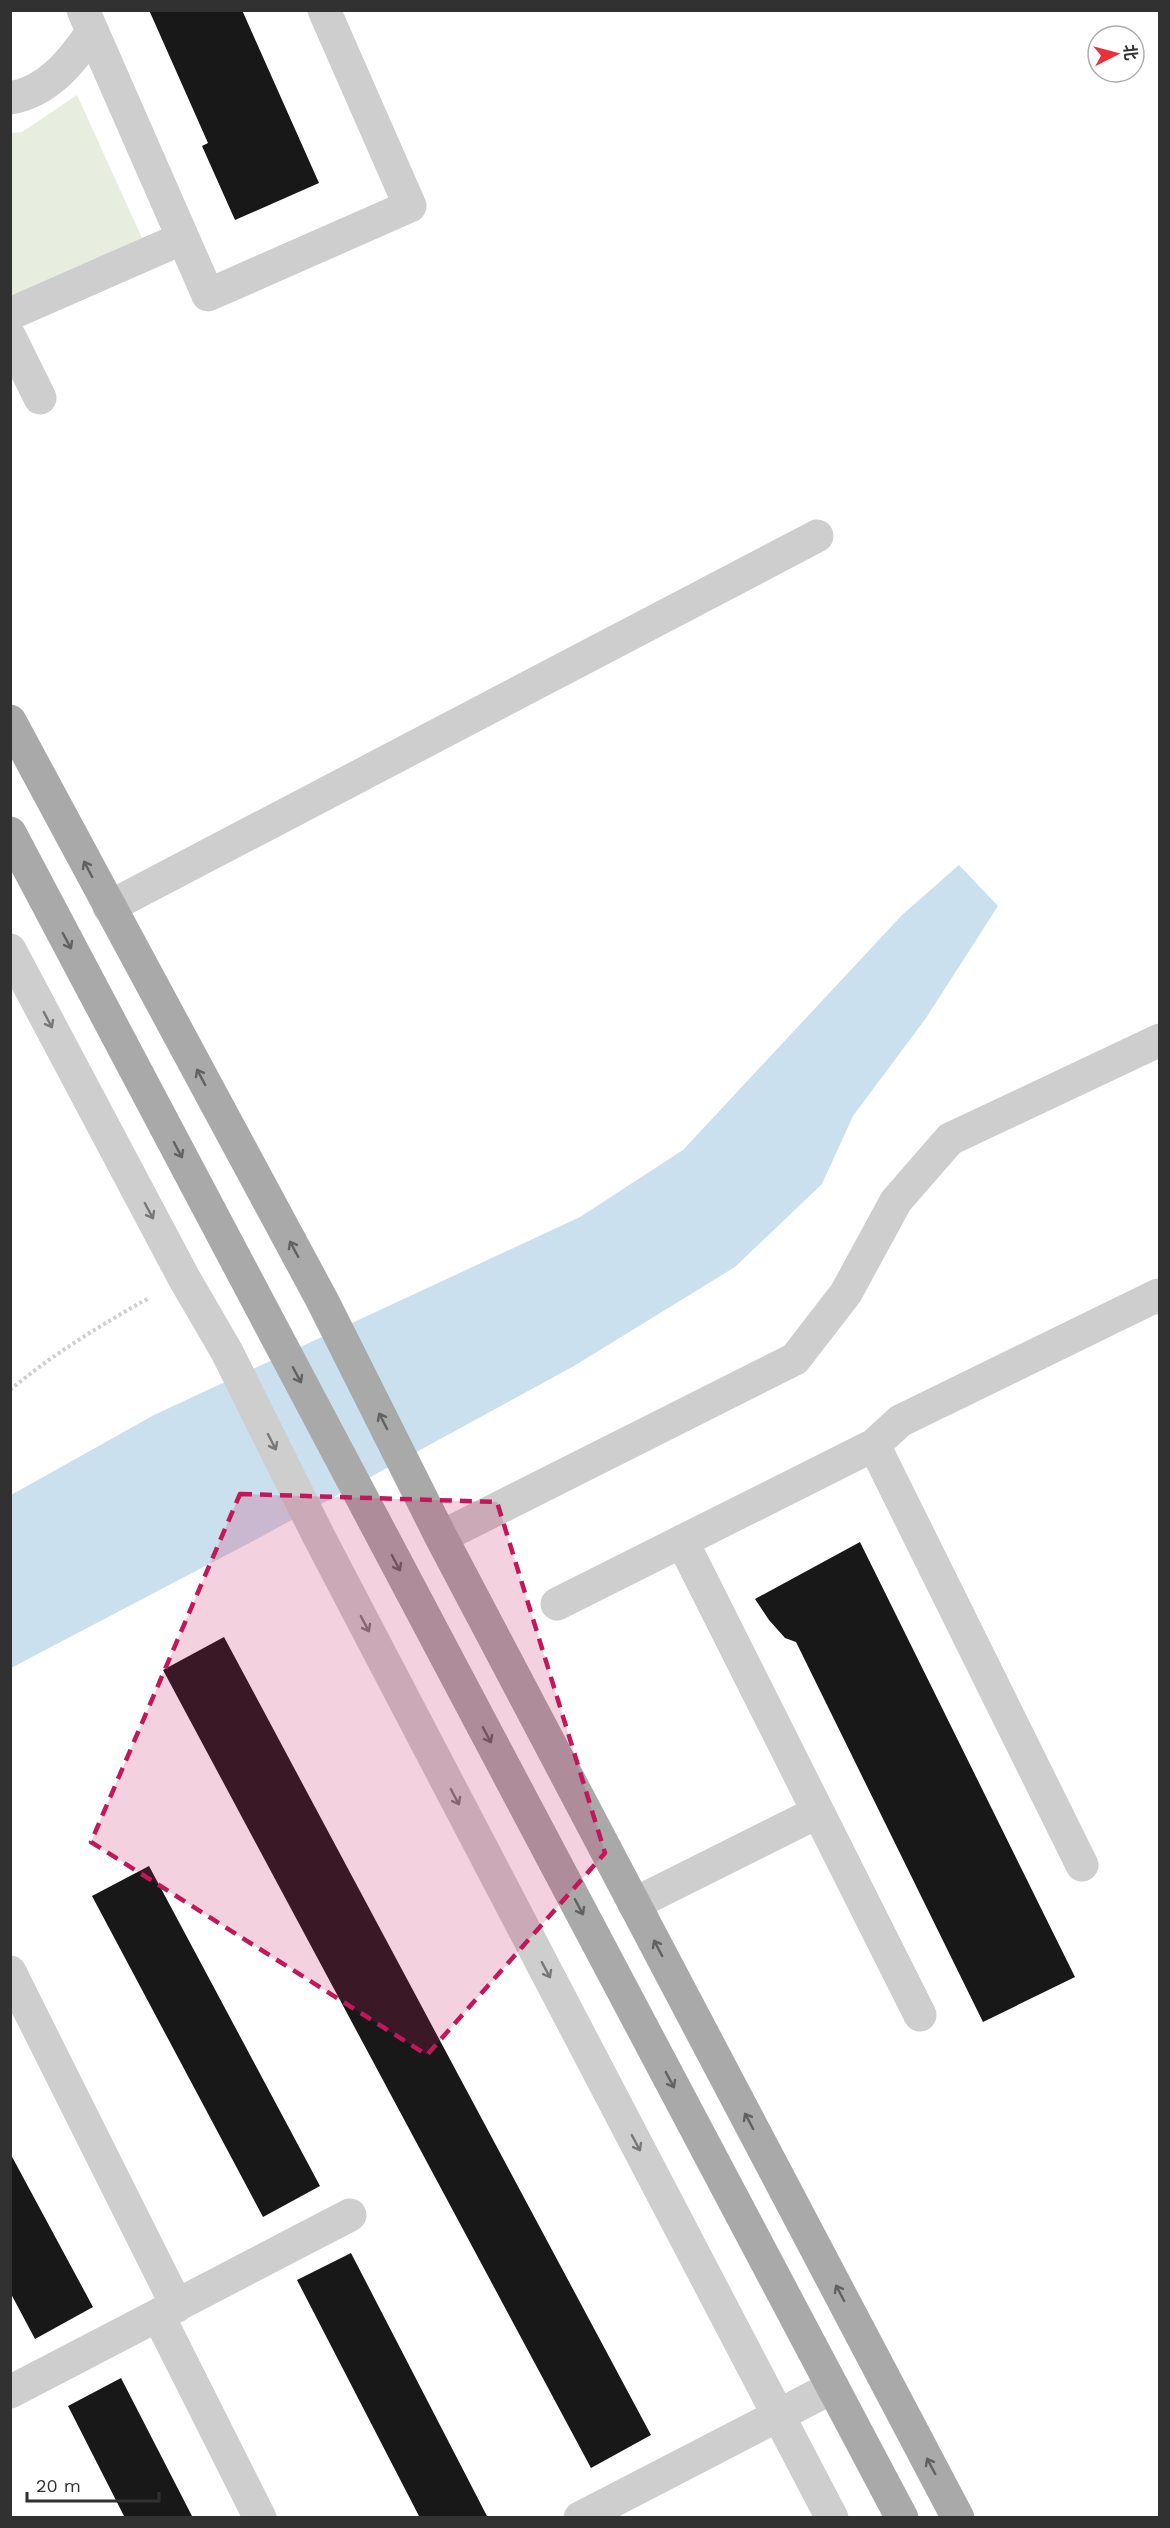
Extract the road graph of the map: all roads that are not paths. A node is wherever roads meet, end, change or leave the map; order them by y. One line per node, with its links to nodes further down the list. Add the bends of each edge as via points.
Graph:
1 (324, 10): 4 (street, via 410,206 208,295)
2 (88, 21): 3 (street, via 61,74 21,97); 4 (street)
3 (10, 98)
4 (183, 238): 5 (street)
5 (10, 314)
6 (10, 337): 7 (street)
7 (40, 398)
8 (817, 536): 11 (street)
9 (10, 721): 11 (main road, one-way to 9)
10 (10, 833): 26 (main road, one-way to 26)
11 (109, 907): 16 (main road, one-way to 11, via 322,1300)
12 (10, 950): 28 (street, one-way to 28, via 227,1352 318,1535)
13 (1160, 1040): 16 (street, via 950,1139 896,1201 846,1293 795,1359)
14 (1160, 1298): 15 (street, via 1158,1295 900,1421)
15 (874, 1445): 17 (street); 20 (street)
16 (441, 1537): 21 (main road)
17 (682, 1541): 18 (street); 19 (street)
18 (557, 1604)
19 (818, 1812): 21 (street); 23 (street)
20 (1082, 1865)
21 (634, 1904): 33 (main road, one-way to 21)
22 (10, 1972): 25 (street)
23 (920, 2014)
24 (350, 2215): 25 (street)
25 (167, 2310): 27 (street); 29 (street)
26 (833, 2387): 28 (street); 32 (main road)
27 (10, 2392)
28 (778, 2415): 30 (street); 31 (street)
29 (260, 2517)
30 (580, 2517)
31 (832, 2517)
32 (902, 2517)
33 (958, 2517)

